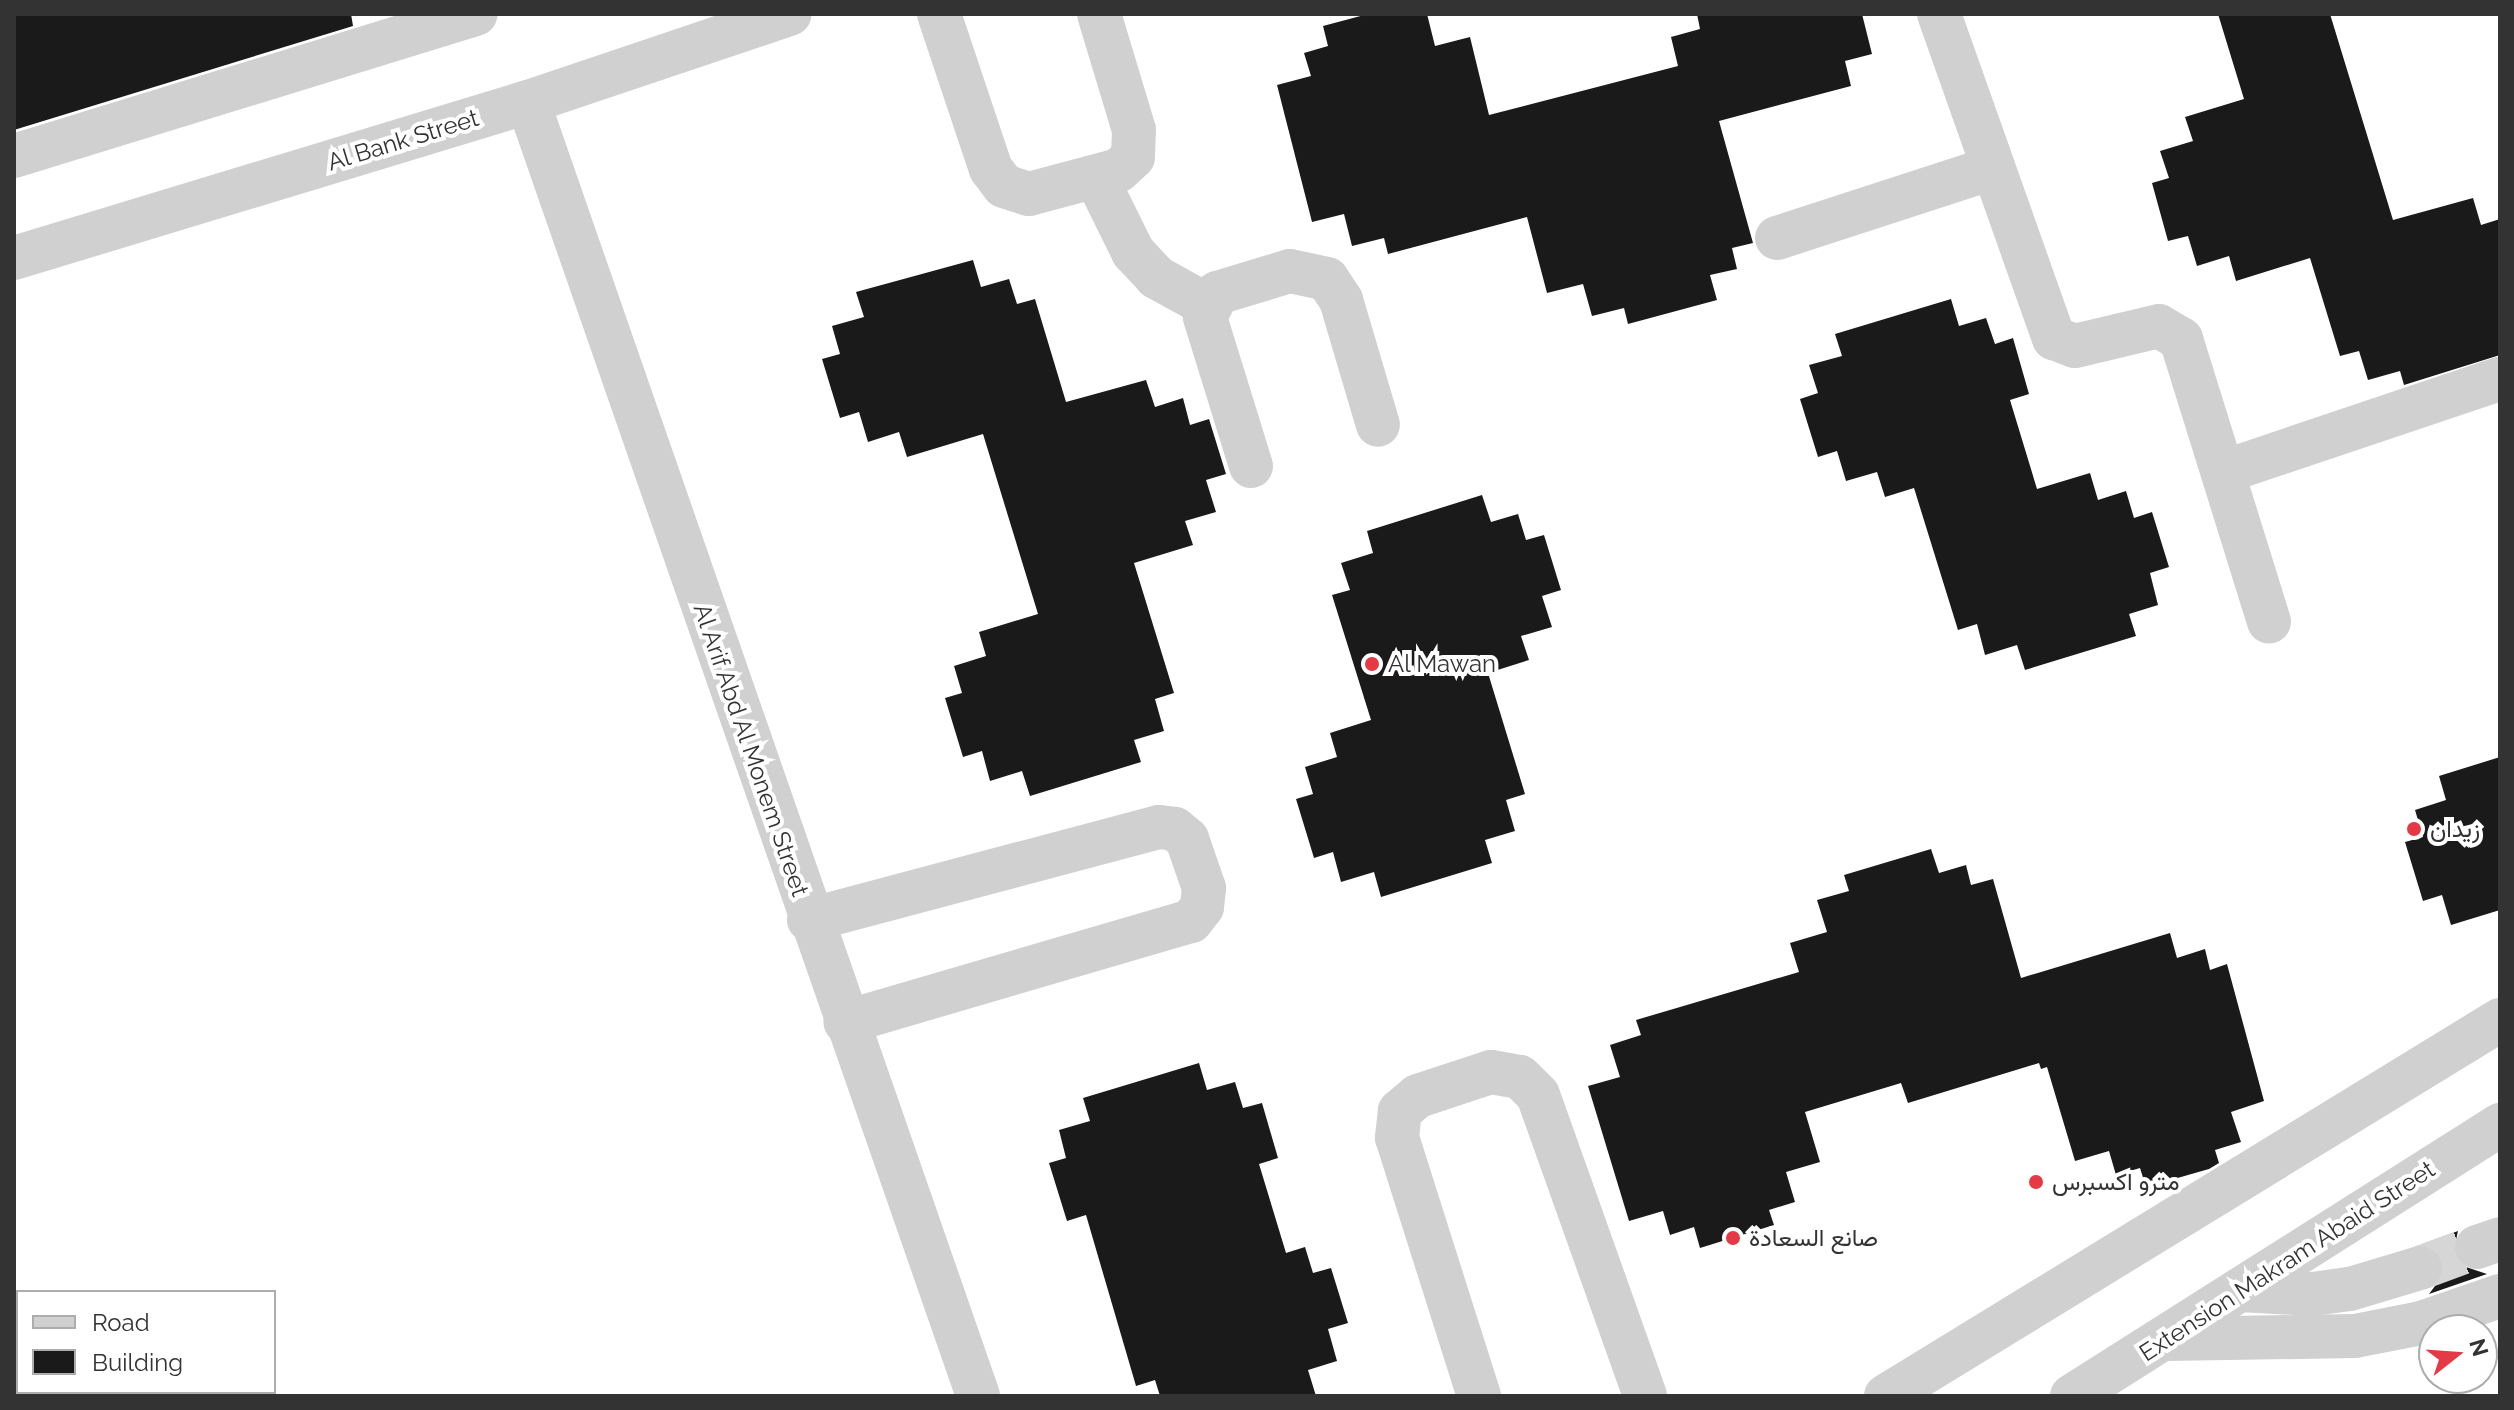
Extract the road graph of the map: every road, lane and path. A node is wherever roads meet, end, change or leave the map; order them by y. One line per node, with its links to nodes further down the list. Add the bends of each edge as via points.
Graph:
1 (475, 14): 7 (street)
2 (790, 14): 6 (street, Al Bank Street)
3 (939, 14): 9 (street, via 996,178 1029,194)
4 (1099, 14): 9 (street, via 1137,144 1127,165)
5 (1939, 14): 8 (street)
6 (528, 102): 11 (street, Al Bank Street); 18 (street, Al Arif Abd Al Monem Street)
7 (14, 156)
8 (1992, 168): 10 (street); 16 (street, via 2054,338 2075,346 2145,327 2172,330 2186,351)
9 (1096, 177): 12 (street, via 1133,252 1174,289)
10 (1777, 238)
11 (14, 258)
12 (1207, 305): 14 (street, via 1217,293 1290,271 1327,279 1341,300); 15 (street, via 1207,327)
13 (2500, 379): 16 (street)
14 (1378, 425)
15 (1251, 466)
16 (2223, 472): 17 (street)
17 (2269, 622)
18 (809, 920): 20 (street, Al Arif Abd Al Monem Street); 20 (street, via 1159,827 1175,829 1187,839 1204,888 1202,907 1191,921)
19 (2500, 1020): 29 (street)
20 (845, 1022): 26 (street, Al Arif Abd Al Monem Street)
21 (2500, 1125): 23 (street, Extension Makram Abaid Street)
22 (2420, 1268): 23 (street, via 2313,1294)
23 (2240, 1290): 25 (street, Extension Makram Abaid Street)
24 (2500, 1296): 25 (street, via 2421,1323 2355,1336)
25 (2167, 1339): 30 (street, Extension Makram Abaid Street)
26 (978, 1396)
27 (1479, 1396): 28 (street, via 1397,1138 1400,1111 1418,1096 1491,1072 1520,1077 1538,1095)
28 (1645, 1396)
29 (1886, 1396)
30 (2072, 1396)

